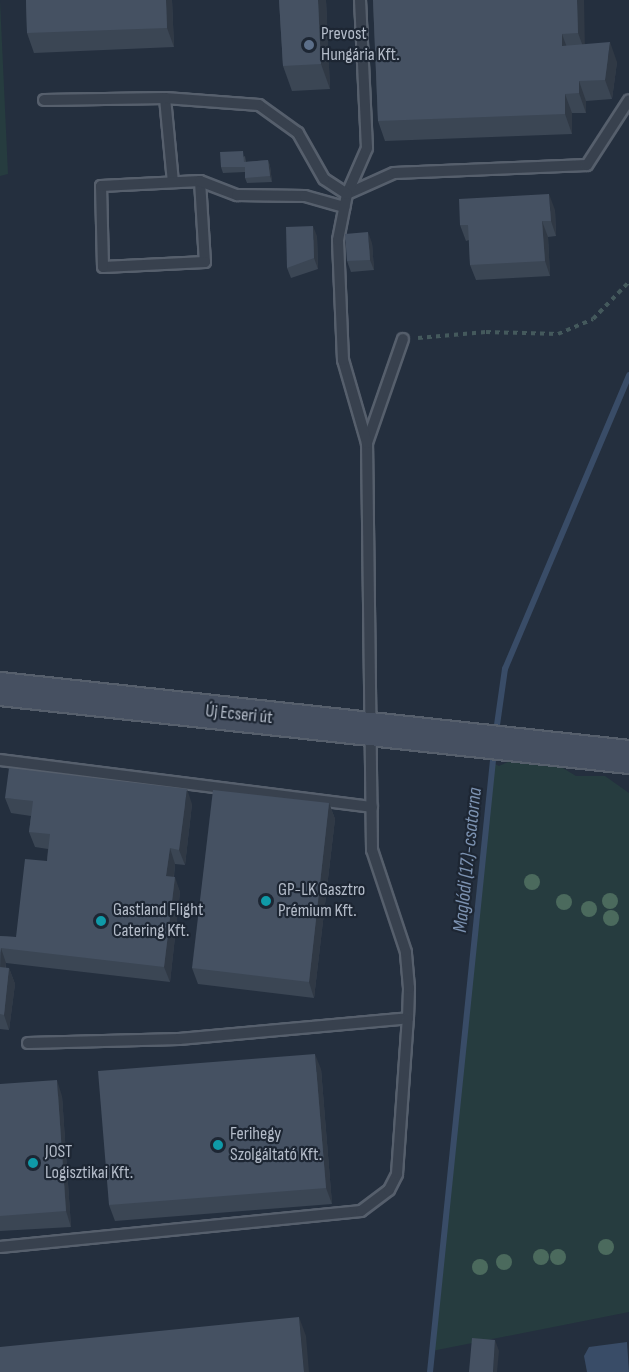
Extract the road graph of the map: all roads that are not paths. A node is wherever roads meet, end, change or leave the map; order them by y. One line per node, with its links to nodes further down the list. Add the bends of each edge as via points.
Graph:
1 (360, 0): 7 (lane, via 367,148)
2 (165, 98): 3 (lane); 6 (lane); 7 (lane, via 259,105 298,133 324,178)
3 (44, 100)
4 (629, 100): 7 (lane, via 587,165 394,173)
5 (200, 181): 6 (lane); 6 (lane, via 205,262 103,267 101,186); 8 (lane, via 237,195 305,196)
6 (172, 182)
7 (347, 194): 8 (lane)
8 (344, 207): 10 (lane, via 338,240 343,360)
9 (403, 339): 10 (lane)
10 (367, 443): 12 (lane)
11 (0, 689): 12 (main road, Új Ecseri út)
12 (374, 729): 13 (main road, Új Ecseri út); 15 (lane)
13 (629, 757)
14 (0, 760): 15 (lane)
15 (372, 807): 16 (lane, via 372,850 406,952)
16 (408, 1018): 17 (lane, via 178,1039); 18 (lane, via 397,1174 389,1190 361,1210)
17 (28, 1043)
18 (0, 1247)

